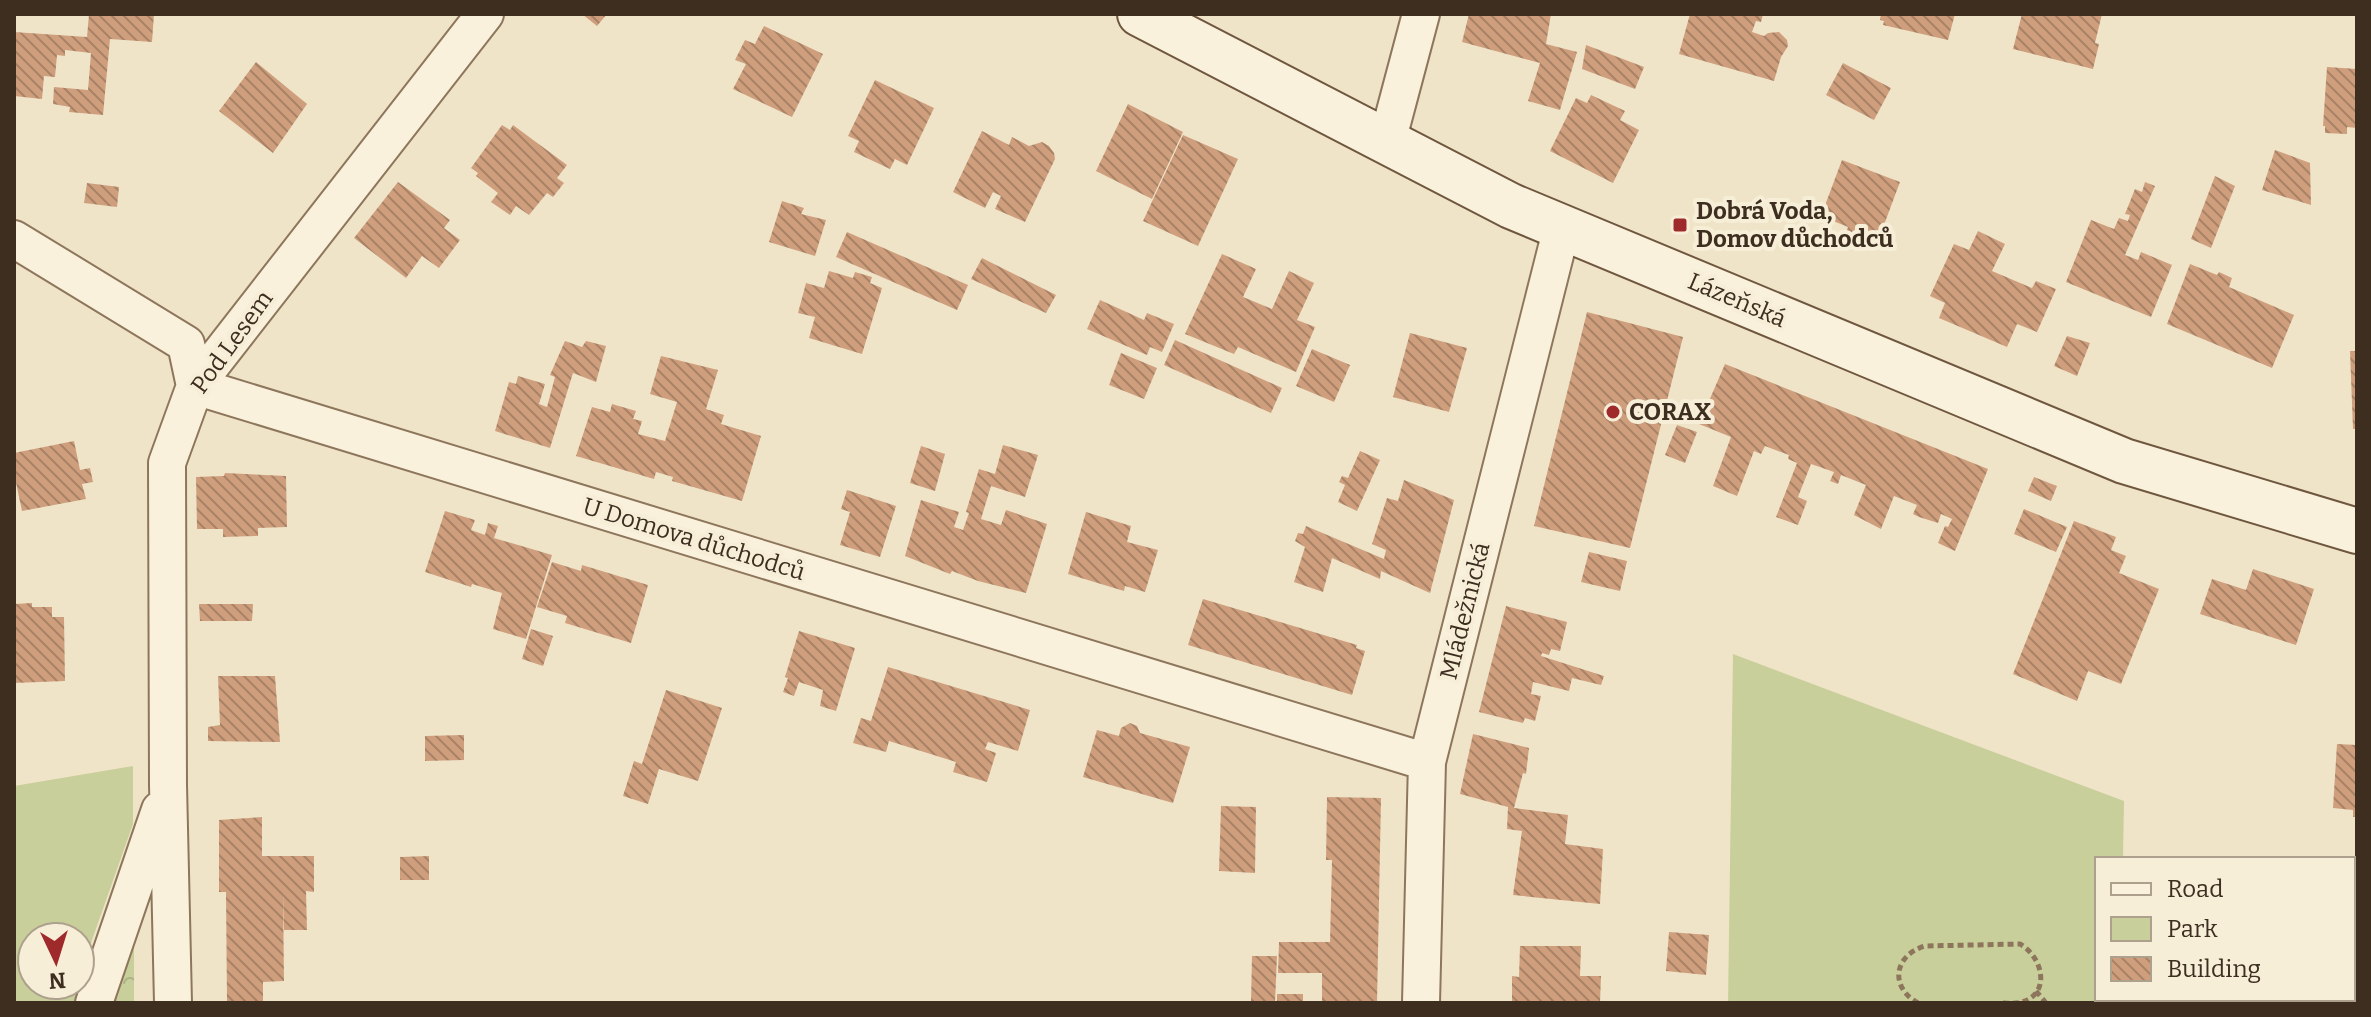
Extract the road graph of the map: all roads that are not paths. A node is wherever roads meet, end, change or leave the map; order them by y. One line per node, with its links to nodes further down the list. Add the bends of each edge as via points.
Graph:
1 (485, 14): 7 (street, Pod Lesem)
2 (1140, 14): 4 (street, Lázeňská)
3 (1421, 14): 4 (street)
4 (1387, 142): 5 (street, Lázeňská)
5 (1562, 227): 8 (street, Lázeňská, via 2124,461); 9 (street, Mládežnická)
6 (14, 239): 7 (street, via 186,344)
7 (195, 386): 9 (street, U Domova důchodců); 10 (street, Pod Lesem, via 167,463)
8 (2357, 531)
9 (1427, 762): 13 (street, Mládežnická)
10 (168, 785): 11 (street, Pod Lesem); 12 (street, Pod Lesem)
11 (94, 1003)
12 (173, 1003)
13 (1421, 1003)

